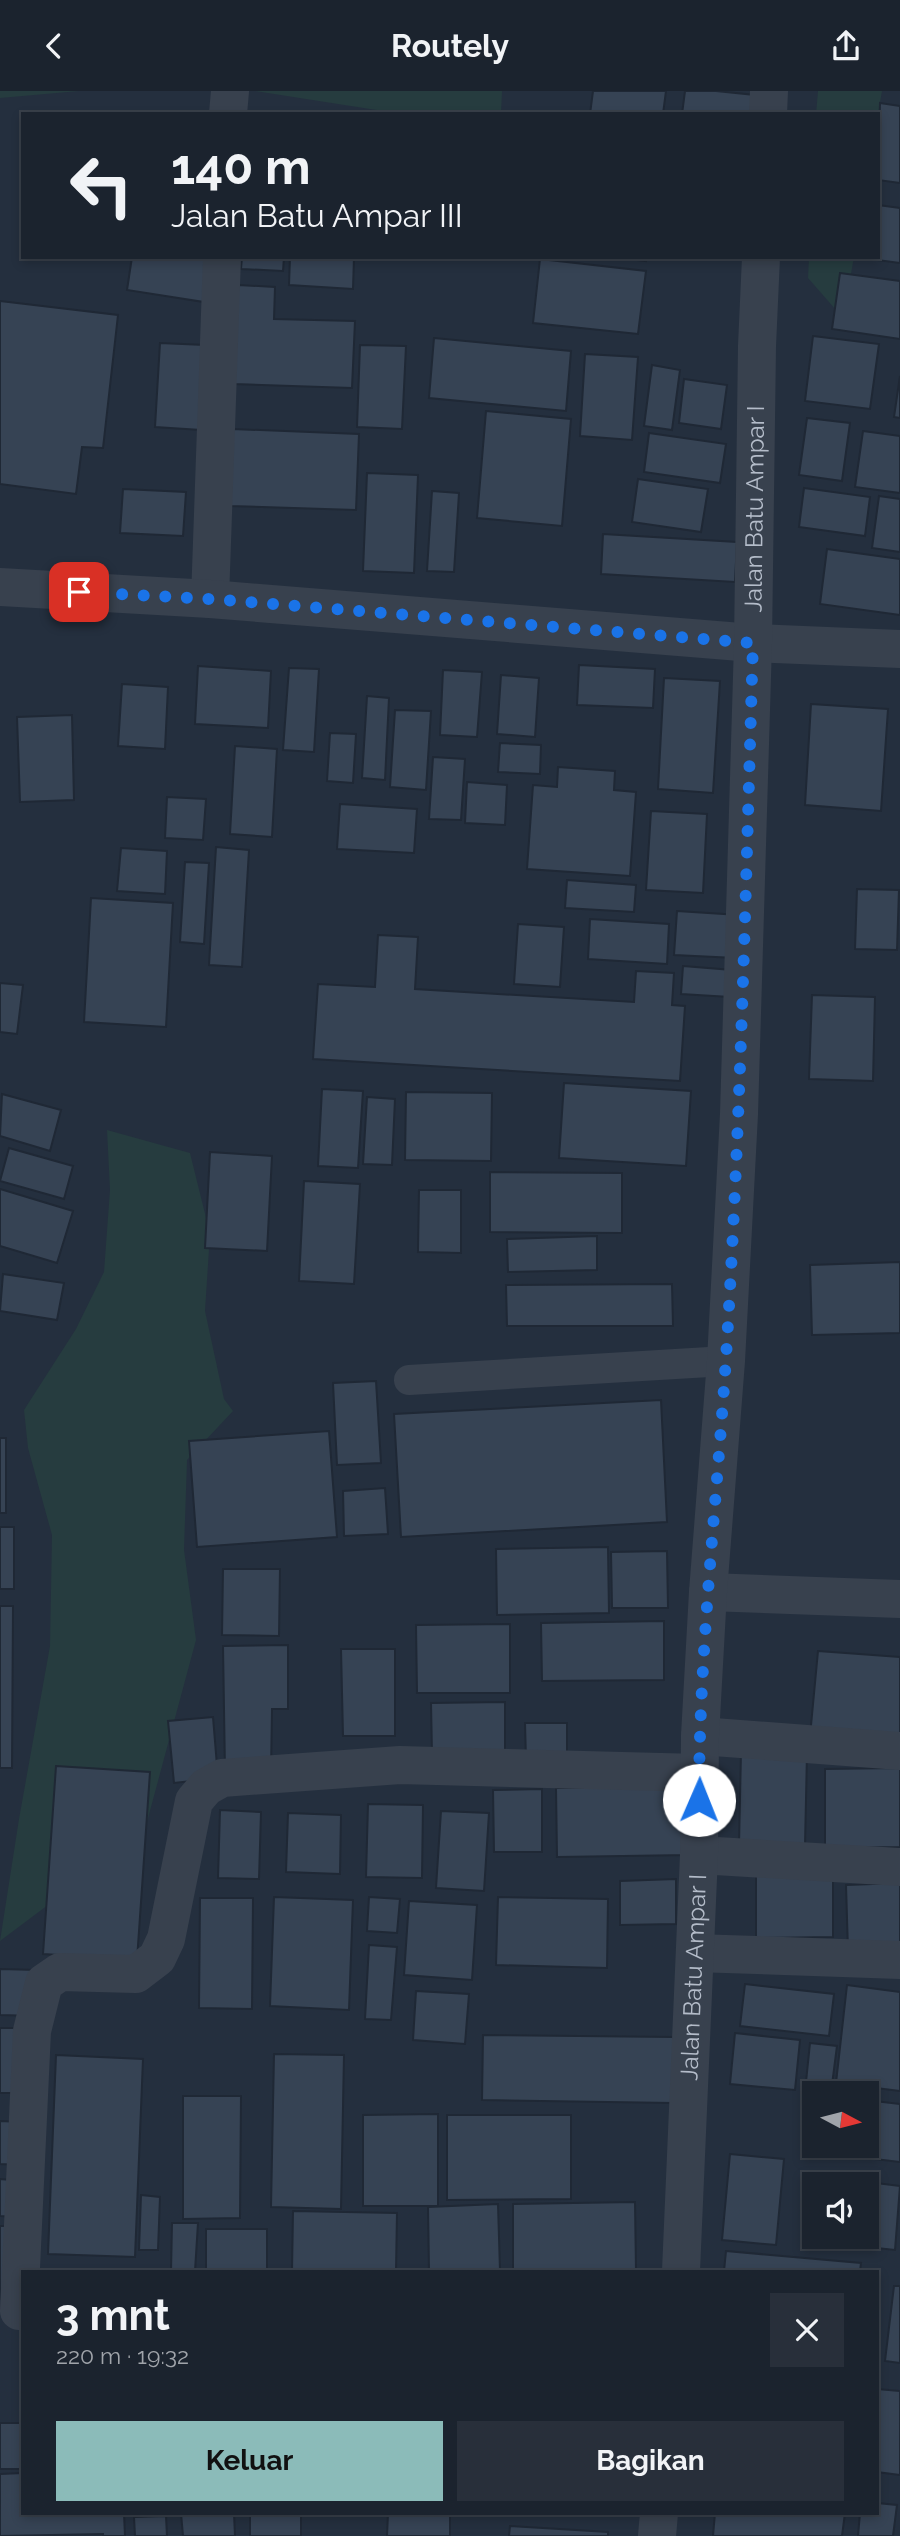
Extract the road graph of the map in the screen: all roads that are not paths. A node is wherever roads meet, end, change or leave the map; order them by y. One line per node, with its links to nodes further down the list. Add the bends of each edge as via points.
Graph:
1 (229, 91): 3 (street)
2 (769, 91): 4 (street)
3 (228, 112)
4 (768, 112)
5 (222, 259): 8 (street)
6 (761, 259): 9 (street, Jalan Batu Ampar I)
7 (0, 587): 8 (street)
8 (210, 599): 9 (street)
9 (753, 643): 10 (street); 11 (street, Jalan Batu Ampar I, via 739,1114)
10 (900, 649)
11 (726, 1361): 12 (lane); 13 (street, Jalan Batu Ampar I)
12 (409, 1380)
13 (708, 1592): 14 (street); 16 (street, Jalan Batu Ampar I)
14 (900, 1599)
15 (900, 1751): 16 (street)
16 (699, 1755): 17 (street, Jalan Batu Ampar I); 22 (street, via 400,1765 222,1778 206,1787 194,1801 166,1939 157,1958 136,1975 60,1972 44,1983 32,2031)
17 (698, 1855): 18 (street); 19 (street, Jalan Batu Ampar I)
18 (900, 1867)
19 (695, 1953): 20 (street); 21 (street, Jalan Batu Ampar I)
20 (900, 1960)
21 (681, 2270)
22 (14, 2310)
23 (659, 2515): 24 (street)
24 (657, 2536)

